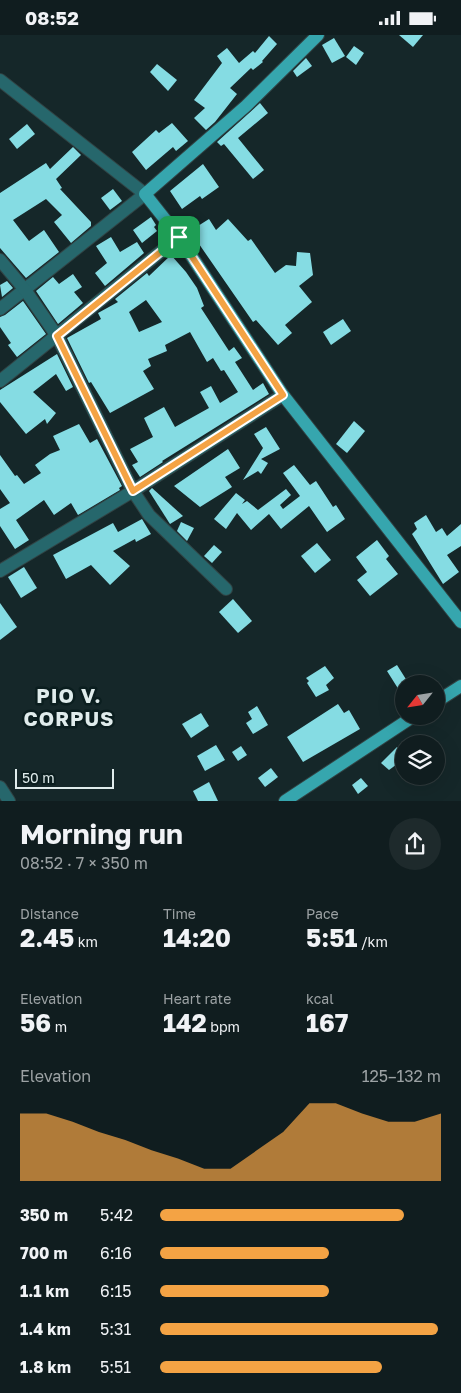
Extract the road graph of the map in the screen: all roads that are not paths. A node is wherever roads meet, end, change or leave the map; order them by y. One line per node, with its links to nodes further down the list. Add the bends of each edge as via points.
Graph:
1 (318, 35): 3 (main road, via 246,106)
2 (0, 80): 3 (street)
3 (145, 194): 4 (main road); 6 (street)
4 (179, 237): 8 (street); 10 (main road)
5 (0, 260): 6 (street)
6 (25, 290): 7 (street); 8 (street)
7 (0, 309)
8 (57, 336): 9 (street); 11 (street)
9 (0, 381)
10 (283, 395): 11 (street); 14 (main road)
11 (133, 491): 12 (street); 13 (street, via 149,515)
12 (0, 571)
13 (226, 589)
14 (461, 622)
15 (461, 686): 16 (main road)
16 (445, 696)
17 (400, 725): 20 (main road)
18 (0, 787): 19 (street)
19 (9, 801)
20 (285, 801)

